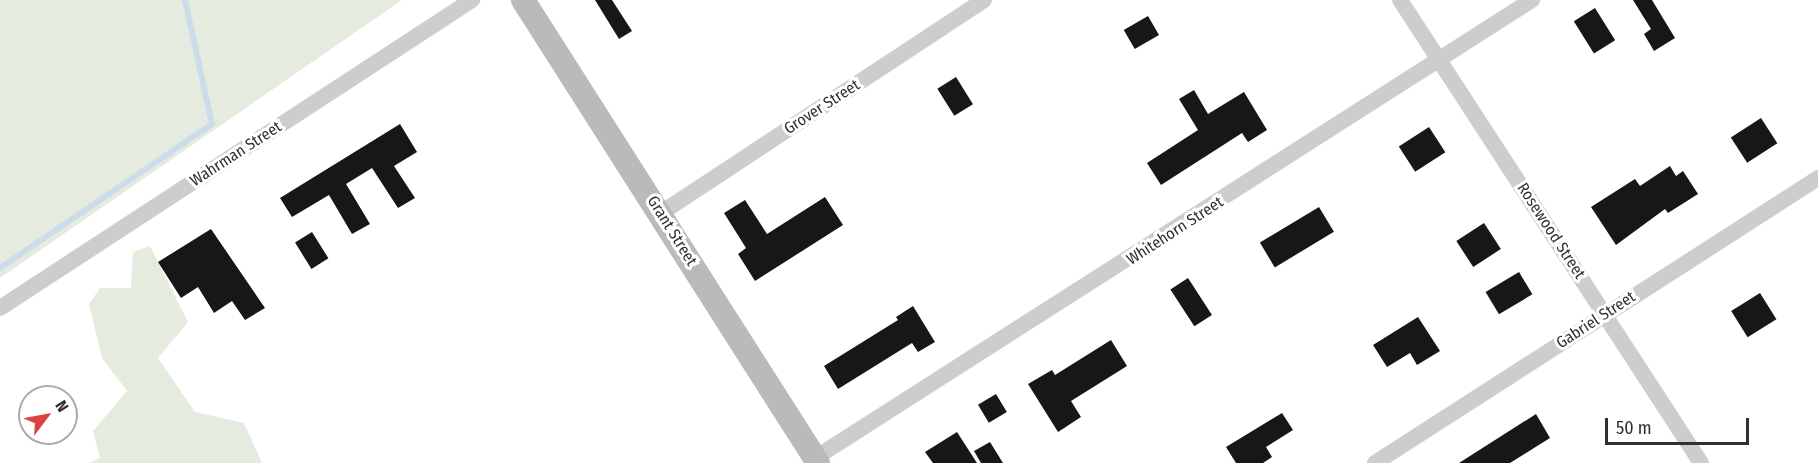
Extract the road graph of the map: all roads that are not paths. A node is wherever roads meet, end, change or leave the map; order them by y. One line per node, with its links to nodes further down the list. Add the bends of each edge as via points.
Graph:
1 (472, 0): 9 (street, Wahrman Street)
2 (523, 0): 8 (street, Grant Street)
3 (984, 0): 8 (street, Grover Street)
4 (1400, 0): 6 (street, Rosewood Street)
5 (1532, 0): 6 (street, Whitehorn Street)
6 (1439, 60): 10 (street, Rosewood Street); 11 (street, Whitehorn Street)
7 (1818, 178): 10 (street, Gabriel Street)
8 (661, 213): 11 (street, Grant Street)
9 (0, 308)
10 (1605, 315): 12 (street, Gabriel Street); 13 (street, Rosewood Street)
11 (816, 461)
12 (1375, 463)
13 (1701, 463)

